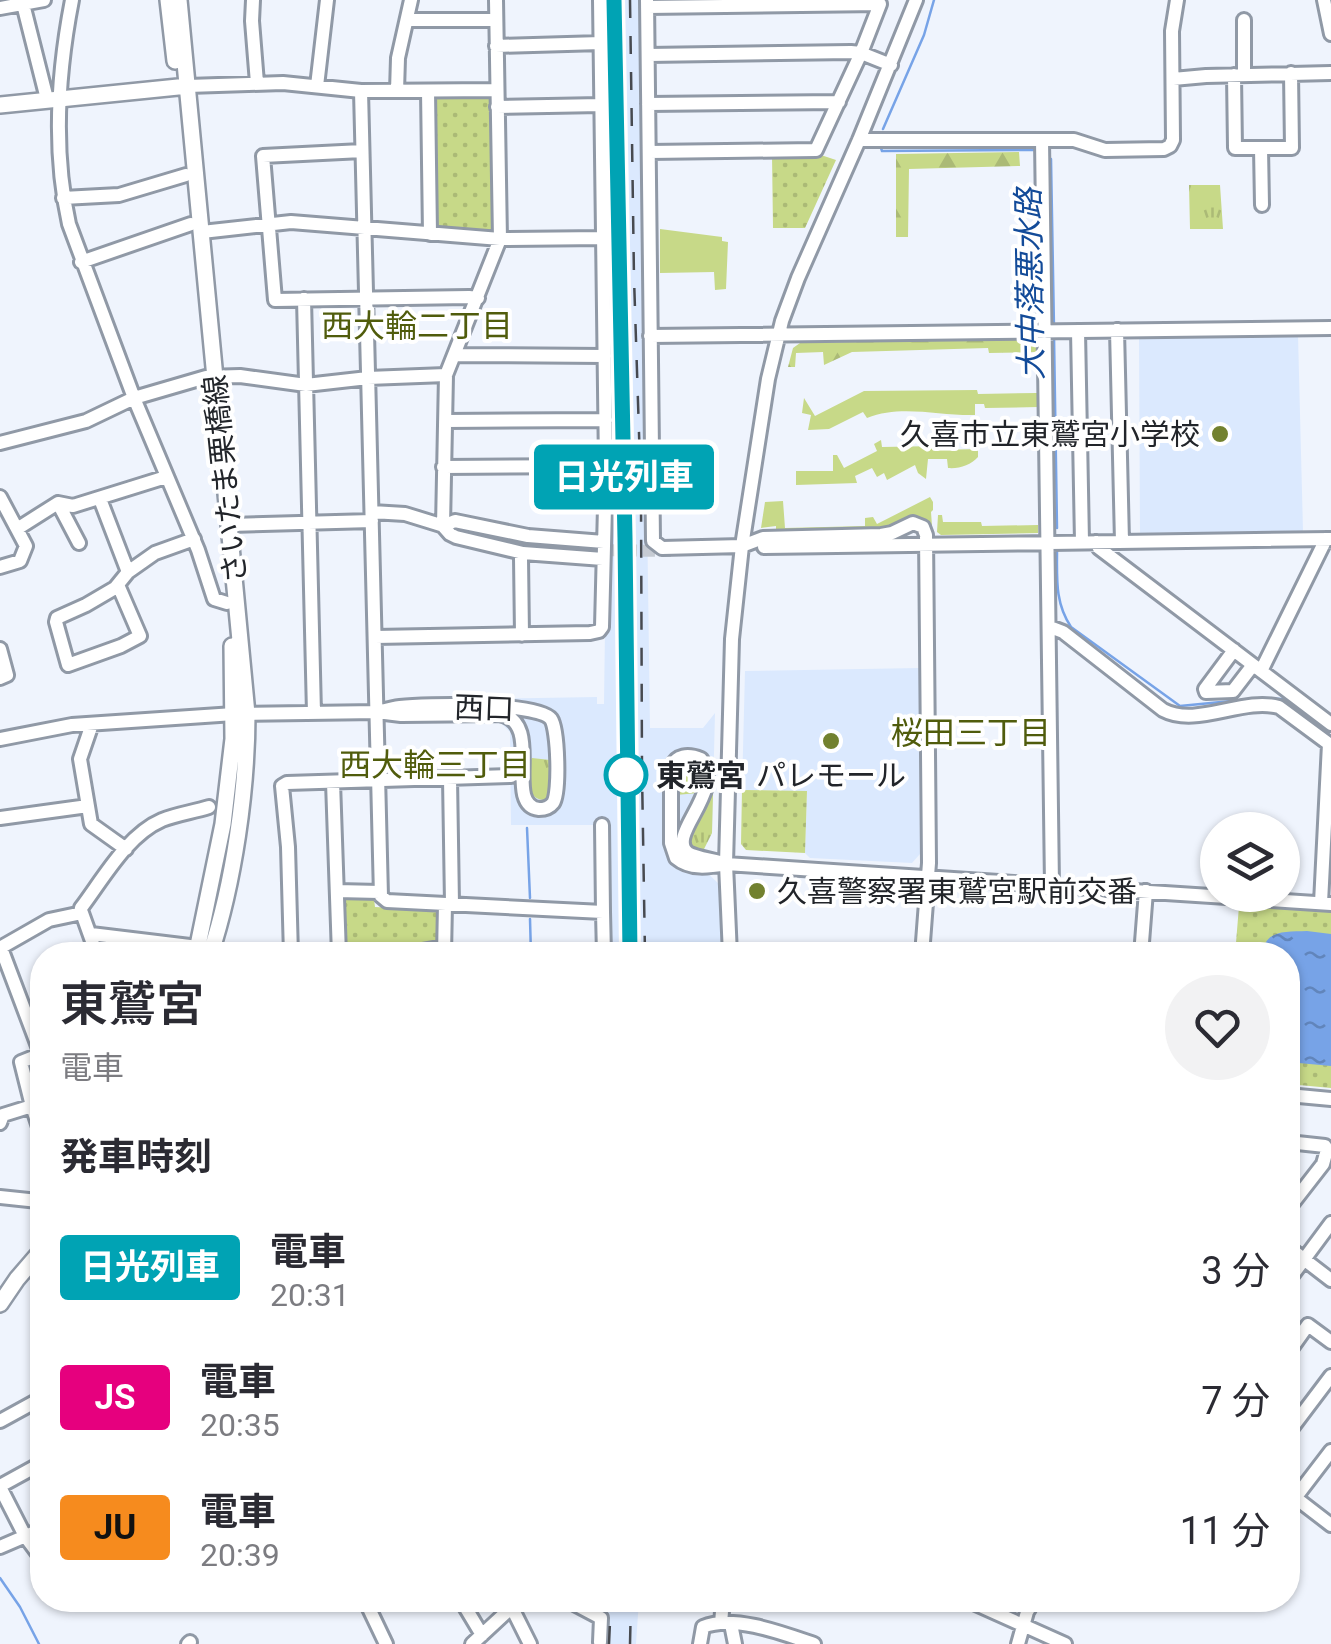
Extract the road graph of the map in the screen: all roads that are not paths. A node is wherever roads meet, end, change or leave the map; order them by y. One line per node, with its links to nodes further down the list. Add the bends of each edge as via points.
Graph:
1 (44, 0): 14 (street)
2 (72, 0): 38 (street)
3 (160, 0): 4 (street)
4 (168, 0): 32 (main road, さいたま栗橋線)
5 (179, 0): 32 (main road, さいたま栗橋線)
6 (253, 0): 31 (street)
7 (326, 0): 33 (street)
8 (411, 0): 18 (street)
9 (496, 0): 19 (street)
10 (600, 0): 22 (street)
11 (916, 0): 26 (street)
12 (1177, 0): 30 (street)
13 (1324, 0): 21 (street)
14 (23, 2): 17 (street); 38 (street)
15 (845, 2): 16 (street); 24 (street, via 880,4)
16 (647, 3): 25 (street)
17 (0, 8)
18 (406, 20): 19 (street); 36 (street)
19 (496, 20): 23 (street)
20 (1244, 20): 29 (street)
21 (1331, 34)
22 (601, 43): 23 (street); 41 (street)
23 (496, 46): 34 (street)
24 (861, 53): 25 (street); 26 (street); 39 (street)
25 (648, 55): 42 (street)
26 (890, 65): 44 (street)
27 (1331, 72): 28 (street)
28 (1291, 74): 29 (street); 46 (street, via 1292,148)
29 (1239, 75): 30 (street); 46 (street, via 1236,148)
30 (1173, 79): 45 (street, via 1173,140 1164,150)
31 (257, 83): 32 (street); 33 (street)
32 (182, 86): 38 (main road); 49 (main road, さいたま栗橋線); 53 (main road, さいたま栗橋線)
33 (316, 86): 35 (street)
34 (497, 90): 37 (street); 43 (street)
35 (361, 91): 36 (street); 47 (street)
36 (397, 91): 37 (street)
37 (428, 91): 55 (street)
38 (53, 98): 40 (main road); 50 (street)
39 (839, 102): 42 (street); 48 (street, via 816,150)
40 (0, 104)
41 (602, 104): 43 (street); 56 (street)
42 (648, 104): 48 (street)
43 (497, 107): 57 (street)
44 (859, 140): 45 (street); 66 (street)
45 (1042, 140): 64 (street)
46 (1261, 148): 51 (street)
47 (362, 151): 52 (street, via 263,156); 54 (street)
48 (649, 152): 67 (street)
49 (186, 175): 50 (street, via 119,195); 53 (main road, さいたま栗橋線)
50 (63, 198): 58 (street)
51 (1262, 205)
52 (270, 225): 53 (street); 54 (street); 61 (street, via 274,300)
53 (196, 228): 58 (street); 71 (main road, さいたま栗橋線)
54 (364, 228): 55 (street); 59 (street)
55 (430, 234): 57 (street)
56 (603, 238): 57 (street); 69 (street)
57 (500, 239): 60 (street)
58 (82, 262): 74 (street)
59 (366, 298): 60 (street); 61 (street); 72 (street)
60 (478, 298): 68 (street)
61 (304, 299): 73 (street)
62 (1331, 328): 63 (street)
63 (1117, 330): 65 (street); 93 (street)
64 (1051, 331): 65 (street); 66 (street); 95 (street)
65 (1078, 331): 92 (street)
66 (778, 334): 67 (street); 97 (street)
67 (650, 336): 97 (street, via 654,540 662,548)
68 (454, 355): 69 (street); 70 (street)
69 (605, 356): 75 (street)
70 (446, 376): 72 (street); 76 (street)
71 (211, 377): 73 (street); 74 (street); 86 (main road, さいたま栗橋線); 105 (main road, さいたま栗橋線)
72 (368, 378): 73 (street); 84 (street)
73 (306, 385): 85 (street)
74 (134, 398): 77 (street, via 86,420); 80 (street)
75 (606, 420): 76 (street); 78 (street)
76 (445, 421): 79 (street)
77 (0, 443)
78 (606, 466): 79 (street); 91 (street)
79 (443, 467): 87 (street)
80 (166, 477): 82 (street); 89 (street)
81 (0, 497): 88 (street)
82 (100, 499): 83 (street); 103 (street)
83 (58, 503): 88 (street); 94 (street)
84 (372, 517): 85 (street); 87 (street, via 406,514); 108 (street)
85 (309, 522): 86 (street); 114 (street)
86 (230, 525): 115 (main road, さいたま栗橋線)
87 (444, 526): 91 (street, via 455,521); 99 (street, via 518,544); 100 (street, via 456,537)
88 (16, 529): 102 (street, via 26,546 20,561)
89 (194, 539): 103 (street, via 155,552); 105 (street, via 214,599)
90 (1328, 539): 93 (street); 111 (street)
91 (604, 542): 101 (street)
92 (1089, 542): 93 (street); 95 (street); 110 (street)
93 (1122, 542)
94 (80, 543)
95 (1048, 543): 96 (street); 106 (street)
96 (926, 544): 97 (street, via 917,551 762,555); 97 (street, via 923,527 912,522 886,534 763,538); 98 (street); 129 (street)
97 (742, 546): 128 (street, via 731,663)
98 (764, 547)
99 (588, 550)
100 (523, 553): 101 (street); 107 (street)
101 (604, 558): 107 (street, via 599,631)
102 (0, 567)
103 (128, 572): 104 (street)
104 (118, 585): 104 (street, via 57,618 68,664 140,636)
105 (227, 604): 115 (main road, さいたま栗橋線)
106 (1050, 627): 130 (street); 135 (street, via 1174,716 1272,705 1329,744)
107 (522, 635): 108 (street)
108 (375, 637): 113 (street)
109 (0, 650): 112 (street, via 7,676)
110 (1234, 650): 111 (street); 111 (street, via 1206,692 1233,691)
111 (1257, 668): 116 (street)
112 (0, 678)
113 (377, 712): 113 (street, 西口, via 508,706 547,715 556,736 553,802 539,809 526,800 520,728 509,716); 114 (street); 121 (street)
114 (314, 713): 115 (street)
115 (240, 714): 117 (street); 141 (main road, さいたま栗橋線, via 240,814 222,910)
116 (1329, 717)
117 (92, 724): 118 (street); 123 (street, via 80,759)
118 (0, 739)
119 (511, 776): 120 (street)
120 (450, 778): 121 (street); 134 (street)
121 (379, 780): 122 (street); 133 (street)
122 (333, 782): 131 (street); 142 (street, via 282,786)
123 (88, 806): 125 (street); 127 (street, via 91,824)
124 (208, 807): 127 (street, via 159,821)
125 (0, 818)
126 (602, 825): 136 (street)
127 (126, 849): 137 (street)
128 (726, 864): 128 (street, via 682,864 674,855 671,769 682,756 698,758 707,771 707,790 684,847); 129 (street); 146 (street)
129 (929, 876): 130 (street); 147 (street)
130 (1052, 884): 132 (street)
131 (336, 891): 133 (street); 143 (street)
132 (1146, 891): 135 (street); 148 (street)
133 (380, 892): 134 (street, via 386,901)
134 (449, 904): 136 (street); 144 (street)
135 (1326, 904)
136 (603, 912): 145 (street)
137 (80, 913): 138 (street); 149 (street, via 49,920)
138 (91, 934): 139 (street); 140 (street)
139 (93, 942)
140 (140, 942)
141 (207, 942)
142 (291, 942)
143 (338, 942)
144 (445, 942)
145 (604, 942)
146 (729, 942)
147 (923, 942)
148 (1142, 942)
149 (0, 948): 150 (street)
150 (30, 1026)
151 (30, 1058): 153 (street, via 21,1062)
152 (1300, 1096): 154 (street)
153 (30, 1098)
154 (1331, 1099)
155 (30, 1107): 156 (street, via 3,1115)
156 (0, 1123)
157 (1300, 1143): 158 (street, via 1328,1150)
158 (1300, 1194)
159 (0, 1197): 160 (street)
160 (30, 1199)
161 (1331, 1223): 164 (street)
162 (30, 1251): 168 (main road)
163 (1300, 1256): 164 (street)
164 (1304, 1260): 166 (street); 167 (street)
165 (30, 1264): 169 (main road)
166 (1300, 1265)
167 (1331, 1280)
168 (0, 1290)
169 (0, 1304)
170 (1300, 1336): 171 (street, via 1308,1325)
171 (1331, 1342)
172 (1331, 1376): 174 (street)
173 (30, 1405): 175 (street)
174 (1300, 1417)
175 (0, 1421)
176 (1331, 1451): 178 (street)
177 (30, 1470): 179 (street)
178 (1300, 1485)
179 (0, 1486): 183 (street)
180 (1300, 1500): 181 (street)
181 (1331, 1525)
182 (30, 1534): 183 (street)
183 (25, 1536): 184 (street); 185 (street)
184 (30, 1543)
185 (4, 1545)
186 (371, 1612): 198 (street)
187 (466, 1612): 196 (street)
188 (502, 1612): 196 (street)
189 (514, 1612): 199 (street)
190 (589, 1612): 197 (street, via 601,1618)
191 (724, 1612): 194 (street)
192 (994, 1612): 195 (street)
193 (1027, 1612): 195 (street)
194 (726, 1624): 200 (street, via 706,1625); 201 (street); 202 (street)
195 (1024, 1626): 203 (street); 204 (street)
196 (477, 1639)
197 (600, 1642)
198 (386, 1644)
199 (530, 1644)
200 (700, 1644)
201 (735, 1644)
202 (814, 1644)
203 (1018, 1644)
204 (1064, 1644)

